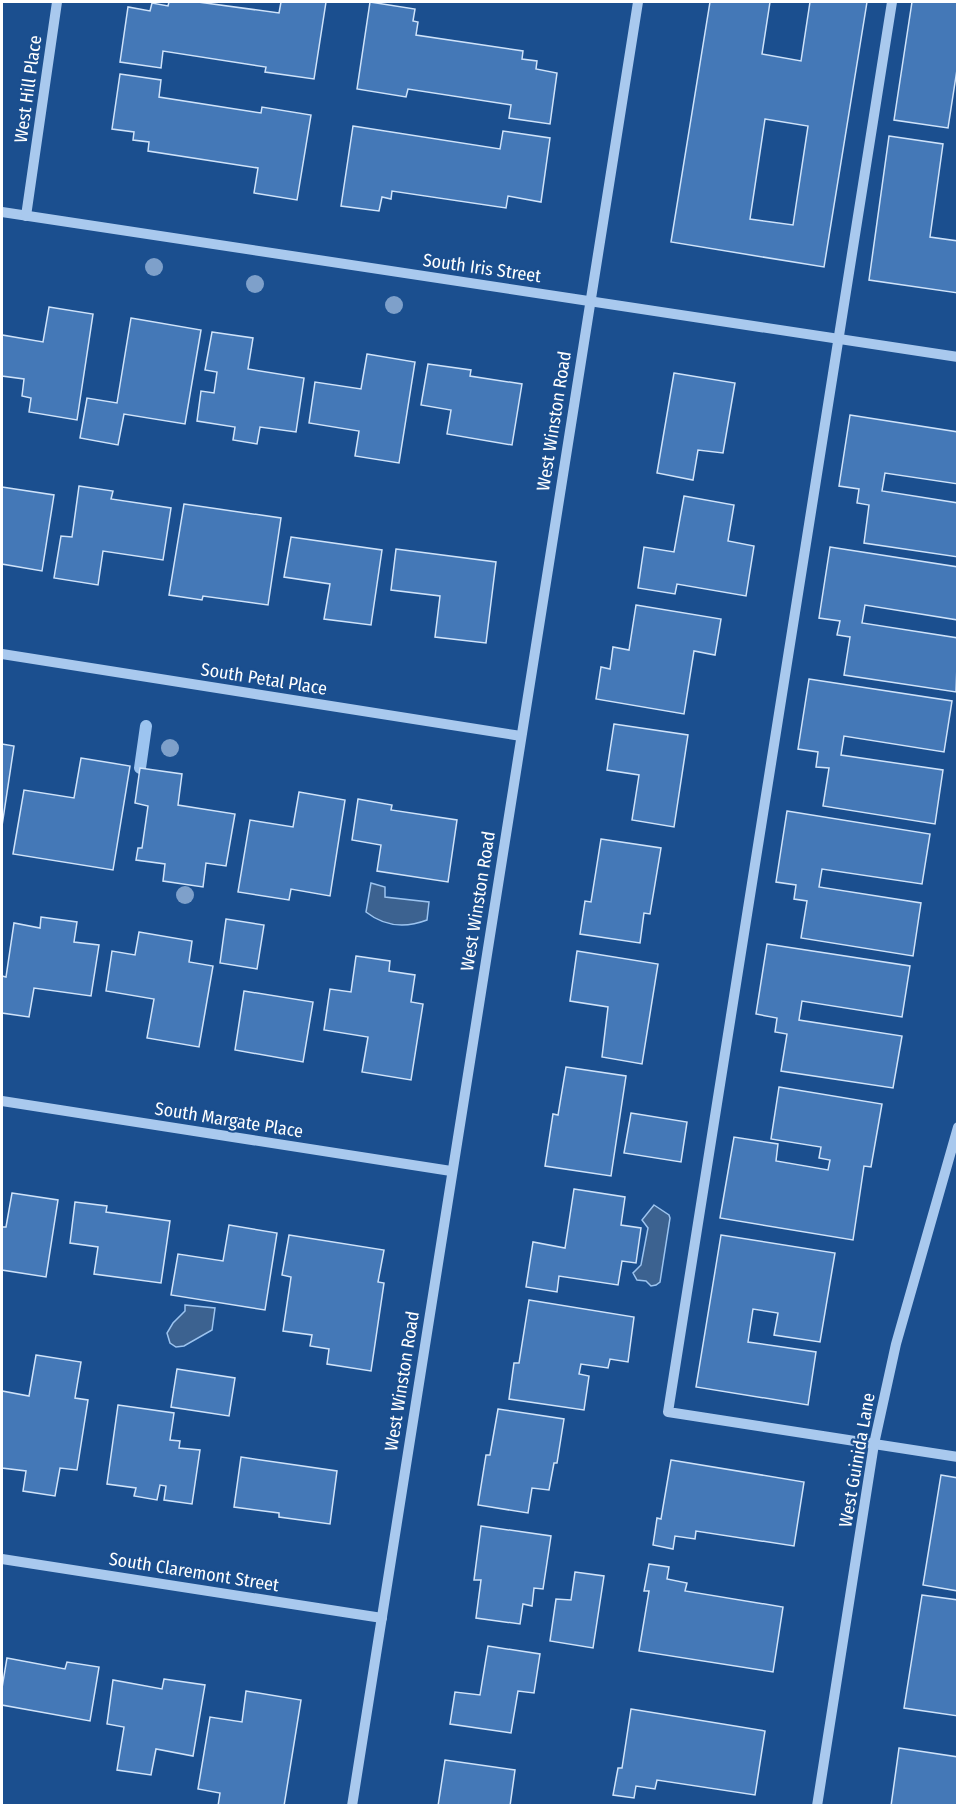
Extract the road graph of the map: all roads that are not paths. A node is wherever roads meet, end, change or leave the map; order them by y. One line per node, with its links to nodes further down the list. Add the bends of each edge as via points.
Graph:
1 (57, 2): 5 (street, West Hill Place)
2 (638, 2): 6 (street, West Winston Road)
3 (892, 2): 7 (street)
4 (2, 212): 5 (street, South Iris Street)
5 (26, 216): 6 (street, South Iris Street)
6 (590, 301): 7 (street, South Iris Street); 10 (street, West Winston Road)
7 (838, 338): 8 (street, South Iris Street); 14 (street, via 668,1412)
8 (957, 357)
9 (2, 654): 10 (street, South Petal Place)
10 (520, 735): 13 (street, West Winston Road)
11 (2, 1101): 13 (street, South Margate Place)
12 (957, 1127): 14 (street, West Guinida Lane, via 896,1344)
13 (452, 1171): 17 (street, West Winston Road)
14 (874, 1444): 15 (street); 19 (street, West Guinida Lane)
15 (957, 1457)
16 (2, 1559): 17 (street, South Claremont Street)
17 (382, 1618): 18 (street, West Winston Road)
18 (352, 1806)
19 (817, 1806)

